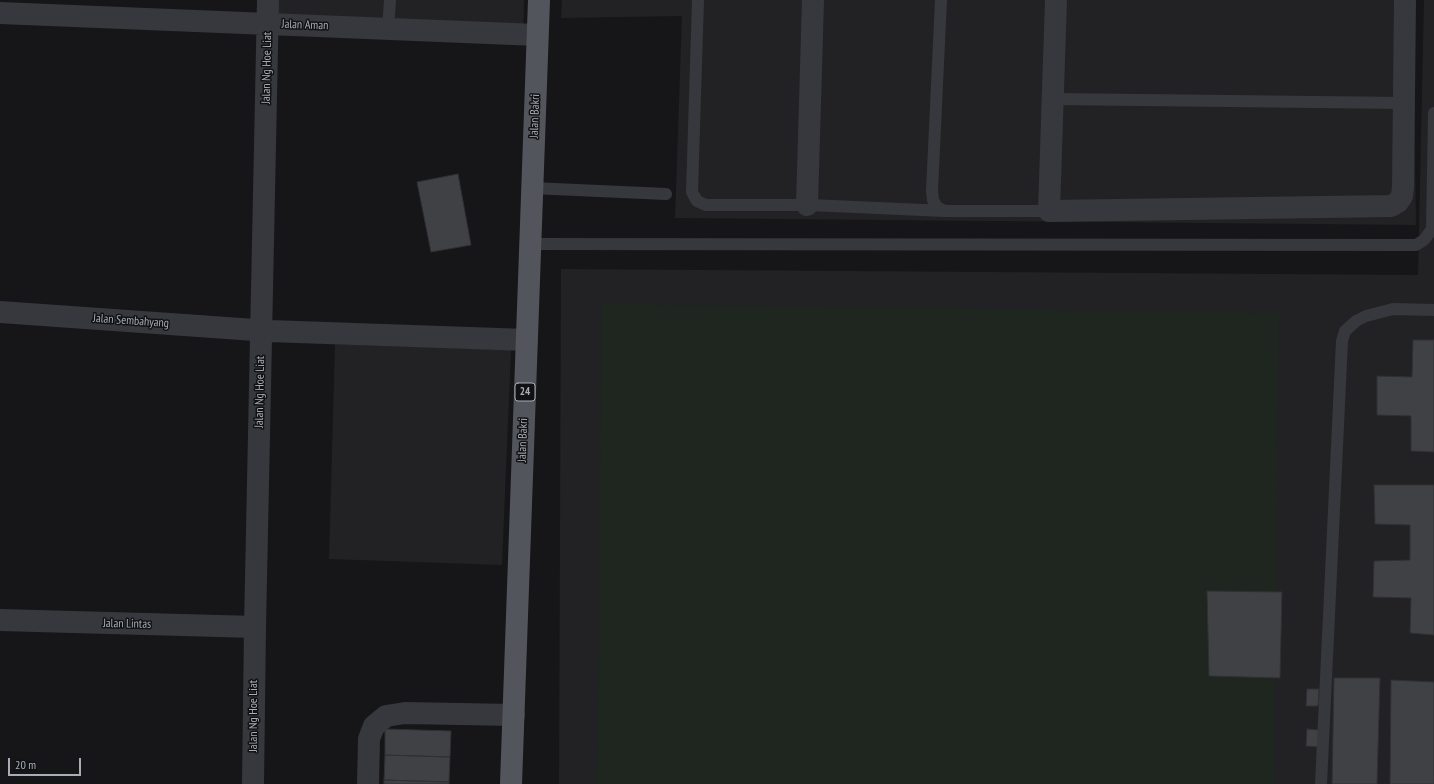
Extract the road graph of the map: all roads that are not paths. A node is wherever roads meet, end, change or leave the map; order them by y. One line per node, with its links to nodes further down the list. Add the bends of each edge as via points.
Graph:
1 (268, 0): 10 (street, Jalan Ng Hoe Liat)
2 (390, 0): 11 (lane)
3 (539, 0): 12 (main road, Jalan Bakri / 24)
4 (698, 0): 18 (lane, via 692,192 697,201 706,205)
5 (813, 0): 18 (street)
6 (941, 0): 19 (lane, via 932,191 937,207)
7 (1056, 0): 13 (street)
8 (1405, 0): 14 (street)
9 (0, 12): 10 (street, Jalan Aman)
10 (268, 24): 11 (street, Jalan Aman); 24 (street, Jalan Ng Hoe Liat)
11 (388, 28): 12 (street, Jalan Aman)
12 (537, 35): 16 (main road, Jalan Bakri / 24)
13 (1053, 99): 14 (lane); 20 (street)
14 (1404, 103): 20 (street, via 1402,196 1391,206)
15 (1434, 113): 21 (lane, via 1432,229 1424,240 1416,245)
16 (532, 188): 17 (lane); 21 (main road, Jalan Bakri / 24)
17 (666, 194)
18 (807, 205): 19 (lane)
19 (945, 211): 20 (lane)
20 (1049, 211)
21 (530, 244): 25 (main road, Jalan Bakri / 24)
22 (1434, 310): 32 (lane, via 1393,309 1366,316 1345,331 1342,341)
23 (0, 312): 24 (street, Jalan Sembahyang)
24 (273, 331): 25 (street, Jalan Sembahyang); 27 (street, Jalan Ng Hoe Liat)
25 (527, 340): 28 (main road, Jalan Bakri / 24)
26 (0, 620): 27 (street, Jalan Lintas)
27 (255, 627): 29 (street, Jalan Ng Hoe Liat)
28 (514, 714): 30 (street, via 405,713 386,716 374,726 369,739); 31 (main road, Jalan Bakri / 24)
29 (253, 784)
30 (368, 784)
31 (511, 784)
32 (1321, 784)

